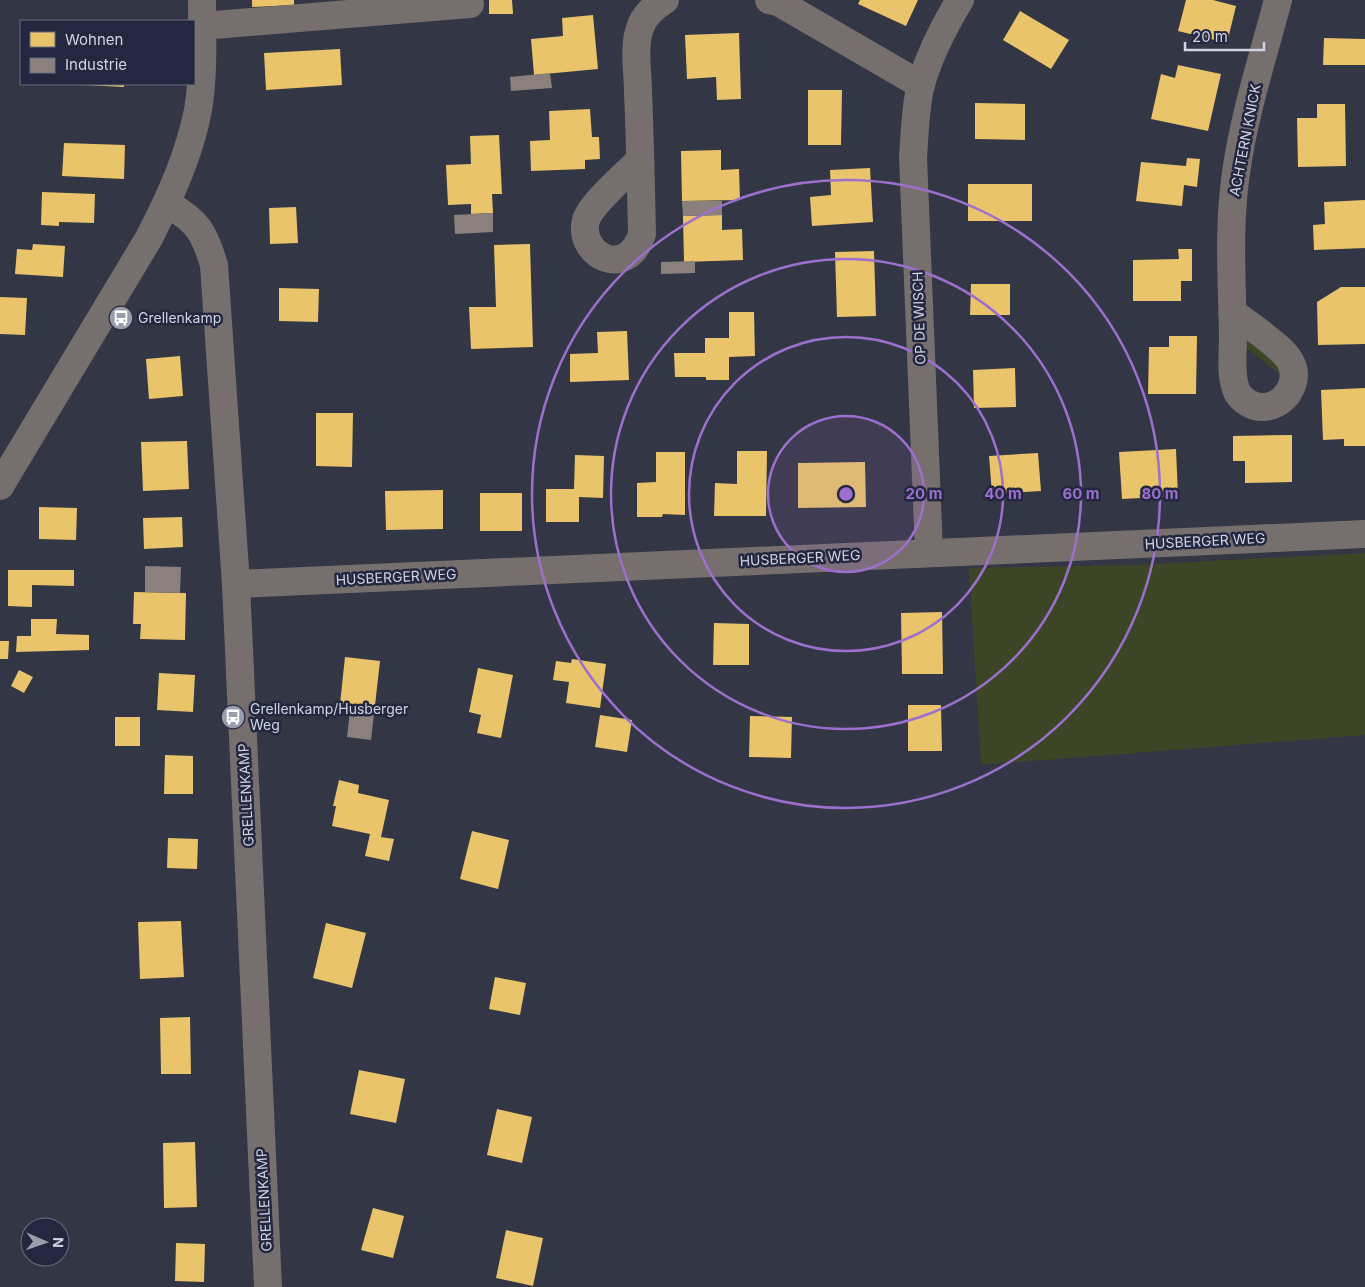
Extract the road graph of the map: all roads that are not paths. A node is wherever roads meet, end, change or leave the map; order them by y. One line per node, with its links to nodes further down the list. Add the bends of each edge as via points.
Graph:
1 (665, 0): 8 (street, via 646,15 637,44)
2 (770, 0): 7 (street)
3 (960, 0): 7 (street, OP DE WISCH, via 934,48)
4 (1278, 0): 10 (street, ACHTERN KNICK, via 1236,172 1231,222)
5 (470, 4): 6 (street)
6 (202, 13): 9 (street, via 198,109 181,171)
7 (921, 85): 13 (street, OP DE WISCH, via 913,158)
8 (640, 160)
9 (167, 204): 11 (street); 14 (street, GRELLENKAMP, via 186,214 197,226 214,265)
10 (1232, 312)
11 (0, 486)
12 (1365, 534): 13 (street, HUSBERGER WEG)
13 (929, 552): 14 (street, HUSBERGER WEG)
14 (236, 584): 15 (street, GRELLENKAMP)
15 (268, 1287)

